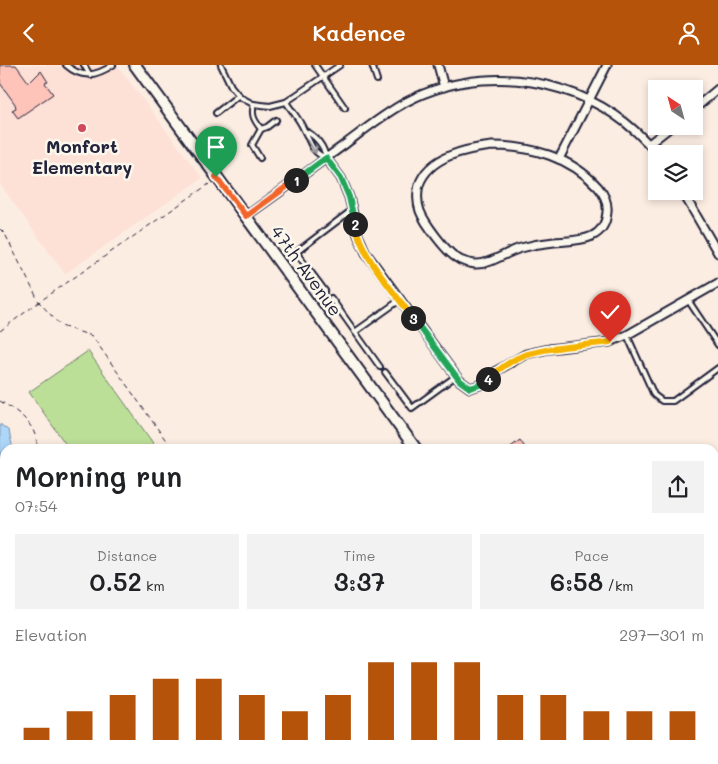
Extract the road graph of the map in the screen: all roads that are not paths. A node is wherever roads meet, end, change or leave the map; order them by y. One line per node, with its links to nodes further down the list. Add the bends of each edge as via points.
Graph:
1 (66, 65): 11 (lane, via 78,73)
2 (84, 65): 11 (lane)
3 (113, 65): 11 (lane)
4 (135, 65): 33 (main road, 47th Avenue)
5 (221, 65): 16 (lane)
6 (315, 65): 12 (lane)
7 (340, 65): 12 (lane)
8 (372, 65): 13 (lane)
9 (438, 65): 14 (street)
10 (607, 65): 17 (street)
11 (90, 75)
12 (323, 77): 18 (lane); 21 (lane)
13 (377, 80)
14 (444, 87): 17 (street, via 510,80 553,87); 29 (street, via 425,93 388,113)
15 (718, 89): 19 (street)
16 (239, 95): 20 (lane); 22 (lane)
17 (589, 100): 27 (street, via 618,117); 30 (street)
18 (286, 102): 20 (lane, via 270,106); 25 (lane)
19 (703, 102)
20 (254, 104): 24 (lane, via 253,118)
21 (345, 109)
22 (216, 113)
23 (276, 120): 24 (lane)
24 (261, 129): 28 (lane, via 252,145)
25 (305, 131): 29 (lane, one-way to 29, via 317,154); 29 (lane, via 317,139 325,150)
26 (660, 135): 27 (street)
27 (649, 144)
28 (260, 158)
29 (326, 158): 32 (street, via 341,178); 33 (street)
30 (559, 159): 30 (street, via 509,146 476,148 459,153 437,162 426,172 418,190 420,210 448,250 465,262 481,263 538,244 589,238 604,223 606,200 587,177)
31 (687, 200): 34 (street)
32 (352, 210): 36 (lane, via 298,251); 38 (street, via 366,253)
33 (246, 216): 47 (main road, 47th Avenue)
34 (718, 253)
35 (718, 283): 39 (street)
36 (325, 291)
37 (331, 298): 40 (lane)
38 (400, 300): 40 (lane); 46 (street)
39 (688, 300): 41 (street); 42 (lane)
40 (355, 332): 43 (lane)
41 (627, 335): 44 (lane, via 654,395 662,401 673,401); 46 (street, via 610,342 526,354 480,385 470,388)
42 (718, 345)
43 (380, 367)
44 (718, 368)
45 (385, 372): 46 (lane, via 412,408)
46 (456, 376)
47 (412, 444)

